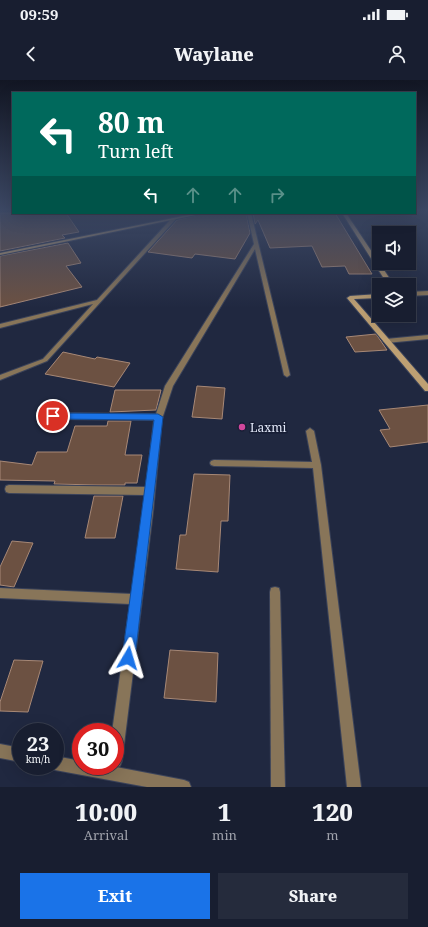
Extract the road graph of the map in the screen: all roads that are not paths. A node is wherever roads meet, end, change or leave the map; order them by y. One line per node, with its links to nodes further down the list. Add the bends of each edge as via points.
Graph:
1 (61, 242): 5 (street)
2 (154, 242): 10 (street)
3 (363, 242): 6 (street)
4 (256, 244): 14 (street); 18 (street, via 169,386)
5 (0, 254)
6 (386, 278)
7 (428, 293): 8 (street)
8 (416, 294)
9 (372, 296): 13 (street, via 350,298)
10 (99, 301): 11 (street); 15 (street, via 45,360)
11 (0, 326)
12 (428, 337): 13 (street)
13 (386, 341): 16 (street)
14 (287, 375)
15 (0, 378)
16 (428, 389)
17 (53, 416): 18 (street)
18 (158, 417): 23 (street)
19 (310, 431): 21 (street)
20 (214, 463): 21 (street)
21 (317, 465): 33 (street)
22 (9, 489): 23 (street)
23 (150, 491): 26 (street)
24 (275, 592): 32 (street)
25 (0, 593): 26 (street)
26 (136, 599): 27 (street)
27 (120, 723)
28 (0, 751): 29 (street)
29 (12, 753)
30 (124, 772): 31 (street)
31 (184, 787)
32 (278, 787)
33 (354, 787)

